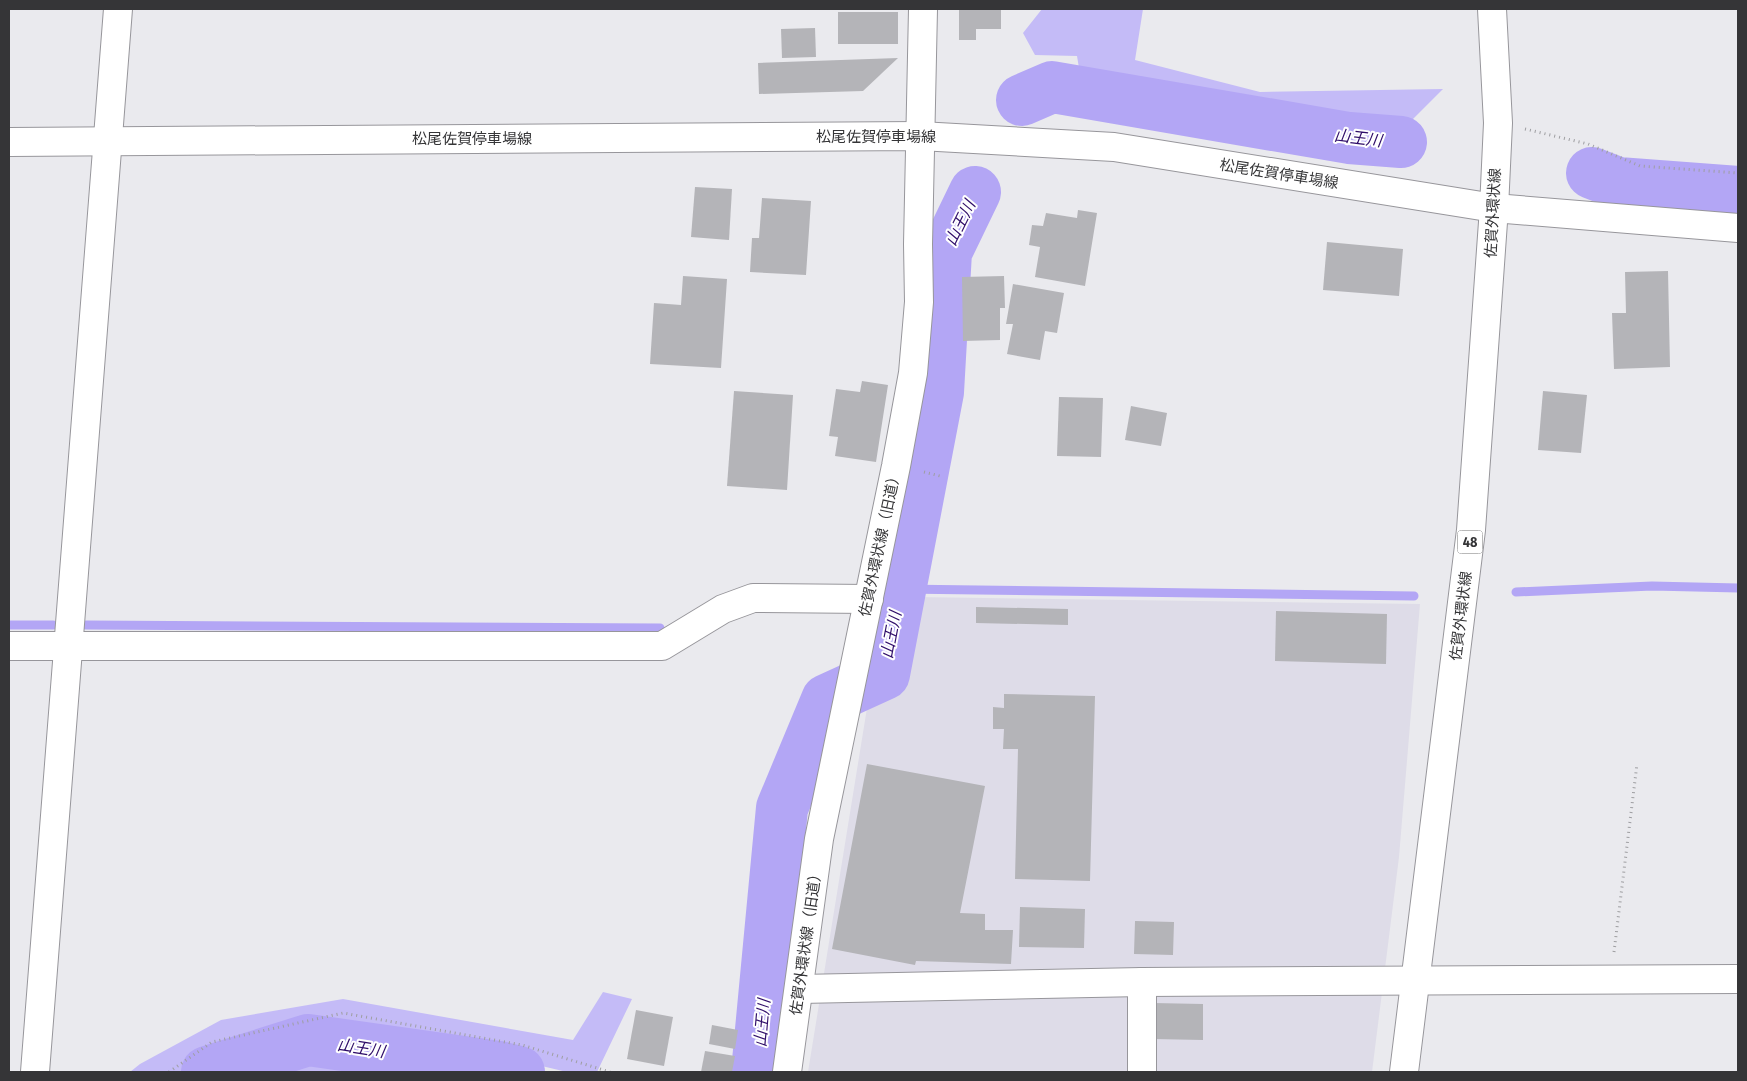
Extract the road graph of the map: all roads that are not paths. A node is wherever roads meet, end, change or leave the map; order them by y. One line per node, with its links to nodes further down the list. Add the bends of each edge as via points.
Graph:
1 (118, 9): 6 (street)
2 (923, 9): 4 (street, 佐賀外環状線（旧道）)
3 (1492, 9): 7 (street, 佐賀外環状線 / 48, via 1498,123)
4 (920, 136): 6 (street, 松尾佐賀停車場線); 7 (street, 松尾佐賀停車場線, via 1114,147); 9 (street, 佐賀外環状線（旧道）, via 919,302 913,373)
5 (9, 142): 6 (street, 松尾佐賀停車場線)
6 (108, 142): 11 (street)
7 (1494, 208): 8 (street, 松尾佐賀停車場線); 13 (street, 佐賀外環状線 / 48, via 1471,530)
8 (1738, 228)
9 (869, 599): 11 (street, via 753,598 723,609 662,646); 15 (street, 佐賀外環状線（旧道）, via 820,839)
10 (9, 646): 11 (street)
11 (69, 646): 16 (street)
12 (1738, 979): 13 (street)
13 (1416, 981): 14 (street); 19 (street, 佐賀外環状線 / 48)
14 (1142, 982): 15 (street); 18 (street)
15 (800, 989): 17 (street, 佐賀外環状線（旧道）)
16 (35, 1072)
17 (787, 1072)
18 (1142, 1072)
19 (1404, 1072)

